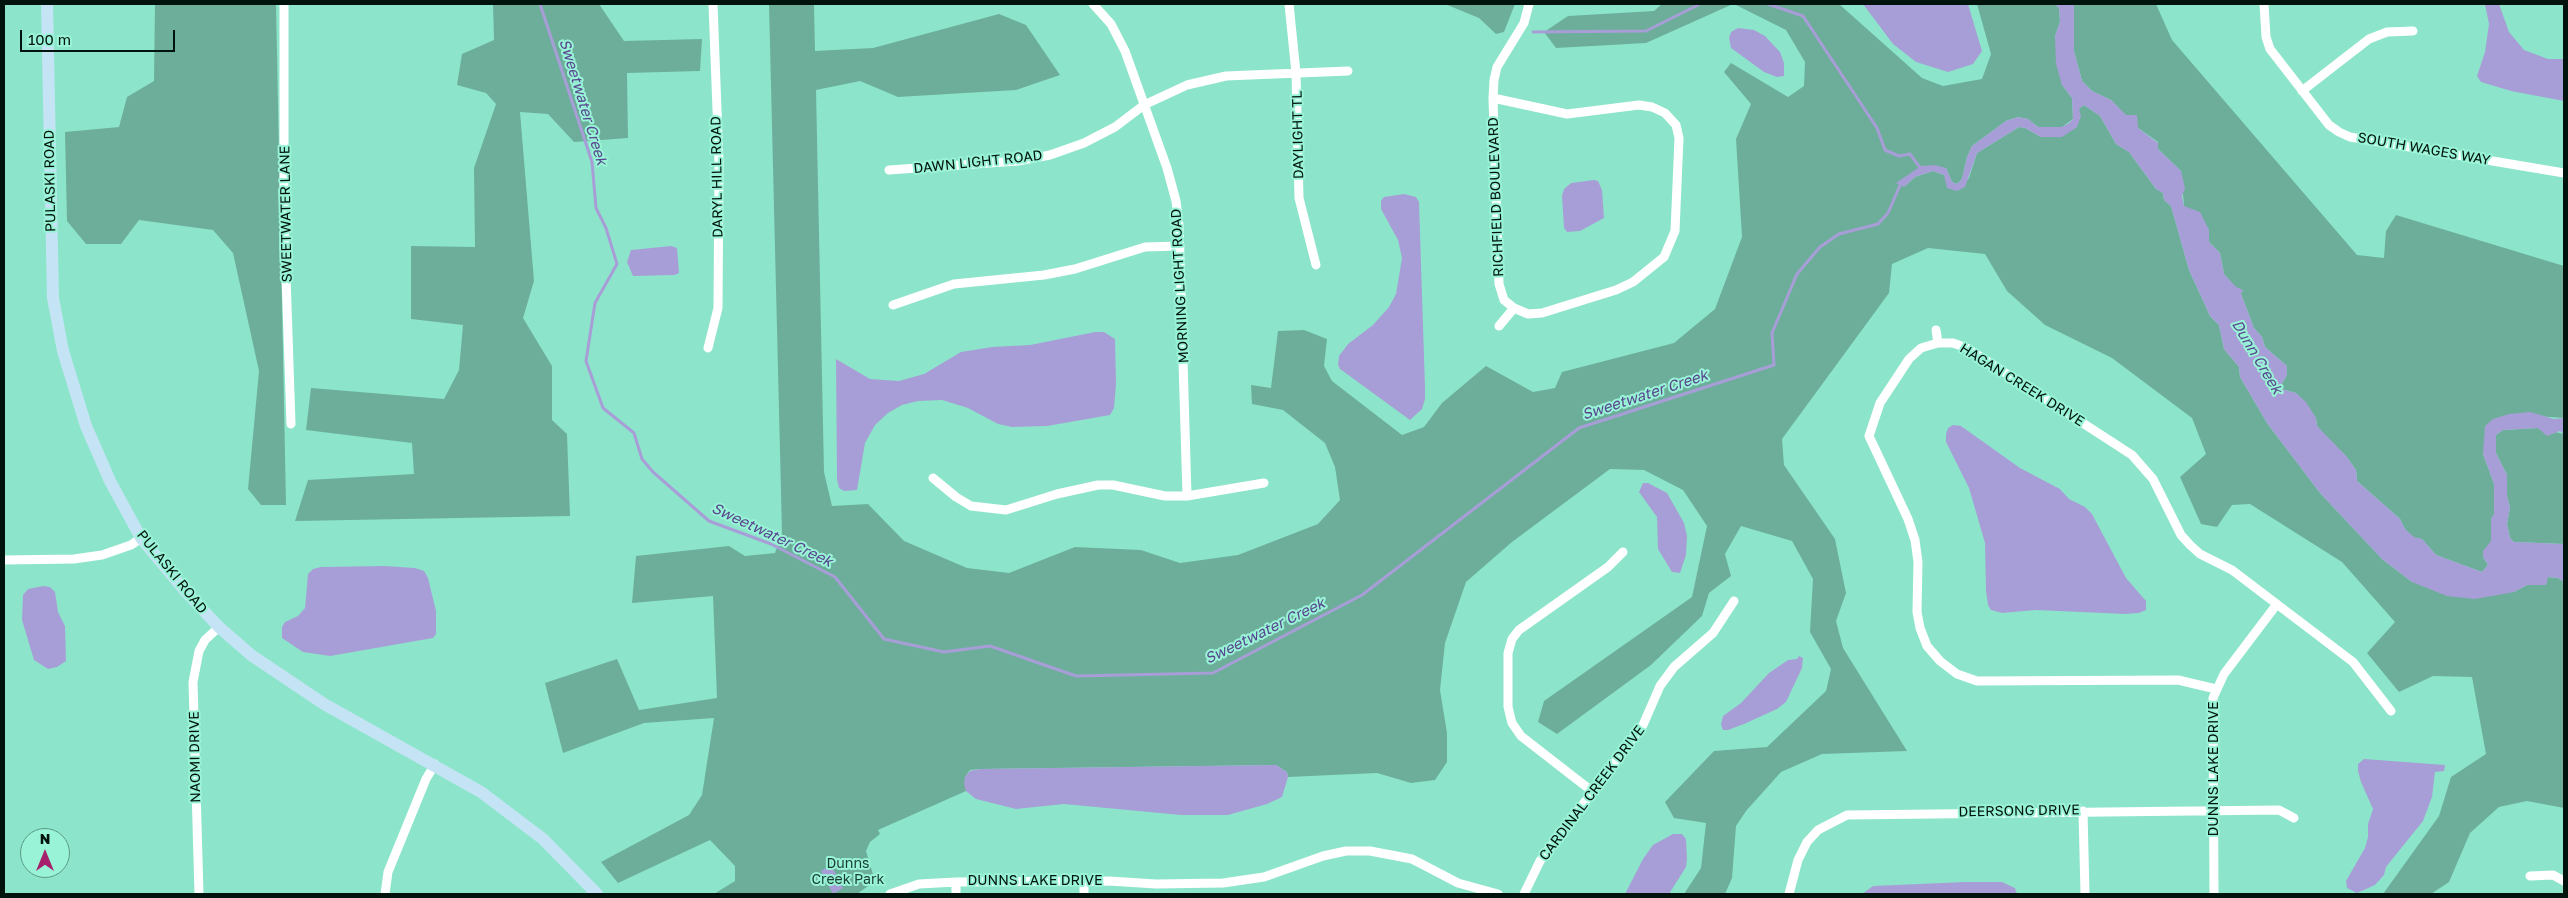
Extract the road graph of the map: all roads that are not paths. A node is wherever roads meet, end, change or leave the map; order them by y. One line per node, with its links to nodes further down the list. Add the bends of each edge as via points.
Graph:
1 (47, 4): 28 (main road, PULASKI ROAD, via 53,298 63,351 86,426 110,481)
2 (284, 4): 24 (street, SWEETWATER LANE, via 284,216)
3 (713, 4): 23 (street, DARYL HILL ROAD, via 719,163 718,308)
4 (1093, 4): 13 (street, MORNING LIGHT ROAD, via 1111,24 1125,51)
5 (1289, 4): 10 (street, DAYLIGHT TL)
6 (1529, 4): 12 (street, RICHFIELD BOULEVARD, via 1524,23 1497,67)
7 (2264, 4): 11 (street, SOUTH WAGES WAY, via 2270,49)
8 (2413, 31): 11 (street, via 2387,32 2369,39)
9 (1348, 71): 10 (street, DAWN LIGHT ROAD)
10 (1296, 73): 13 (street, DAWN LIGHT ROAD, via 1226,76 1188,85); 17 (street, DAYLIGHT TL, via 1299,198)
11 (2302, 91): 15 (street, SOUTH WAGES WAY, via 2329,125 2350,137)
12 (1493, 98): 19 (street, RICHFIELD BOULEVARD, via 1499,284 1504,300); 19 (street, RICHFIELD BOULEVARD, via 1567,114 1639,105 1652,107 1666,113 1676,125 1678,138 1675,231 1664,257 1616,290 1542,313 1528,314)
13 (1144, 104): 14 (street, DAWN LIGHT ROAD, via 1115,127 1050,155 1018,161); 16 (street, MORNING LIGHT ROAD, via 1176,201)
14 (889, 170)
15 (2564, 173)
16 (1180, 246): 18 (street, via 1145,247 1044,275 954,284); 27 (street, MORNING LIGHT ROAD)
17 (1316, 265)
18 (893, 305)
19 (1514, 308): 20 (street)
20 (1499, 326)
21 (1936, 330): 22 (street)
22 (1938, 343): 32 (street, HAGAN CREEK DRIVE, via 1953,343 1967,348 2132,455 2153,480 2181,536 2200,554 2232,570); 34 (street, via 1921,348 1909,359 1880,403 1869,436 1915,540 1917,612 1927,646 1940,662 1957,674 1977,681 2178,680)
23 (708, 348)
24 (291, 424)
25 (933, 478): 27 (street, via 956,498 971,506 987,509 1006,510 1098,485 1165,496)
26 (1264, 483): 27 (street)
27 (1187, 496)
28 (142, 538): 30 (street, via 102,555 74,559); 33 (main road, PULASKI ROAD)
29 (1623, 552): 37 (street, via 1608,567 1519,630 1508,653 1508,707 1512,723 1521,736)
30 (4, 560)
31 (1734, 600): 37 (street, CARDINAL CREEK DRIVE, via 1713,633 1674,667 1660,686 1643,725)
32 (2277, 604): 34 (street, DUNNS LAKE DRIVE); 35 (street, HAGAN CREEK DRIVE, via 2353,662)
33 (219, 627): 36 (main road, PULASKI ROAD, via 289,683); 45 (street, NAOMI DRIVE, via 199,651 193,682)
34 (2216, 689): 38 (street, DUNNS LAKE DRIVE, via 2212,712)
35 (2391, 712)
36 (434, 764): 46 (street, via 388,872); 47 (main road, PULASKI ROAD, via 481,792 528,826)
37 (1593, 792): 52 (street, CARDINAL CREEK DRIVE, via 1540,861)
38 (2213, 810): 39 (street, DEERSONG DRIVE); 40 (street, DEERSONG DRIVE, via 2279,810); 55 (street, DUNNS LAKE DRIVE)
39 (2083, 811): 53 (street, DEERSONG DRIVE, via 1847,815 1818,830 1807,842 1798,860); 54 (street)
40 (2294, 818)
41 (2530, 876): 43 (street, via 2553,875)
42 (1084, 881): 44 (street, DUNNS LAKE DRIVE); 50 (street); 51 (street, DUNNS LAKE DRIVE, via 1156,884 1245,881 1323,856 1346,851 1370,851 1412,859 1458,883)
43 (2564, 881)
44 (956, 882): 48 (street, DUNNS LAKE DRIVE, via 919,884); 49 (street)
45 (199, 894)
46 (385, 894)
47 (597, 894)
48 (890, 894)
49 (956, 894)
50 (1084, 894)
51 (1498, 894)
52 (1524, 894)
53 (1789, 894)
54 (2084, 894)
55 (2214, 894)

